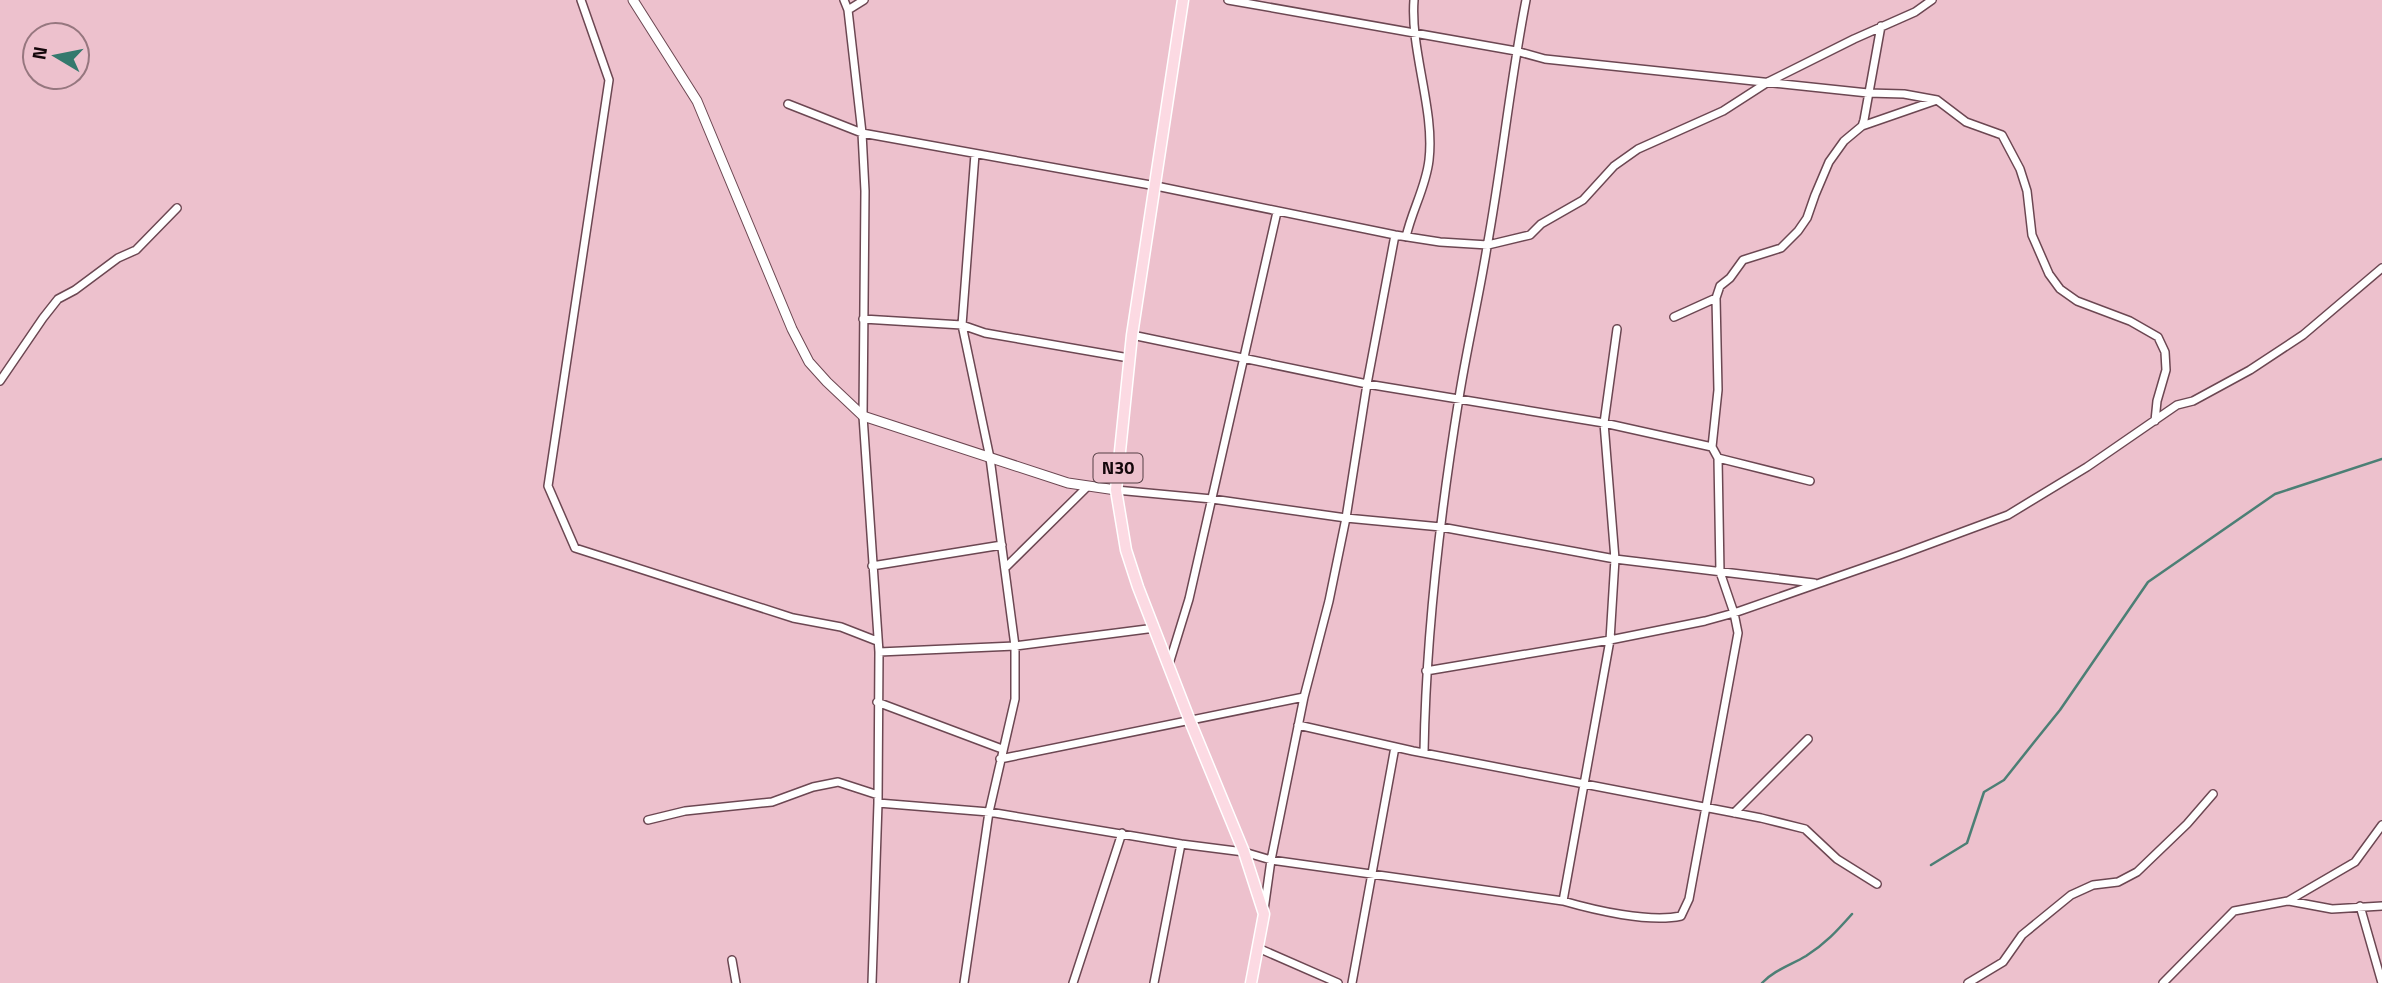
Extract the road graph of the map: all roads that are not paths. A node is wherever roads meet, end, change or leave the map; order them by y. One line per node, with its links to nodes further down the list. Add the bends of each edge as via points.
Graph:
1 (581, 0): 60 (street, via 610,80 548,486 575,548)
2 (633, 0): 39 (street, via 697,100 809,362)
3 (844, 0): 10 (street)
4 (864, 0): 10 (street)
5 (1183, 0): 21 (main road, N30)
6 (1228, 0): 12 (street)
7 (1414, 0): 12 (street)
8 (1526, 0): 13 (street)
9 (1932, 0): 11 (street)
10 (848, 10): 19 (street)
11 (1881, 26): 14 (street); 15 (street)
12 (1416, 34): 13 (street); 25 (street, via 1430,159)
13 (1516, 51): 14 (street, via 1545,59); 26 (street)
14 (1769, 82): 15 (street); 26 (street, via 1723,111 1638,149 1614,166 1583,200 1530,235)
15 (1868, 93): 16 (street); 18 (street)
16 (1937, 100): 18 (street); 40 (street, via 1966,122 2002,135 2027,191 2032,235 2060,289 2158,337 2166,370)
17 (788, 104): 19 (street)
18 (1862, 126): 28 (street, via 1829,162 1798,232 1781,248 1743,260 1720,286)
19 (862, 132): 20 (street); 30 (street)
20 (975, 154): 21 (street); 31 (street)
21 (1156, 186): 23 (street); 33 (main road, N30)
22 (177, 208): 36 (street, via 135,250 58,299)
23 (1277, 212): 24 (street); 35 (street)
24 (1395, 235): 25 (street); 37 (street)
25 (1406, 237): 26 (street)
26 (1488, 245): 38 (street)
27 (2382, 268): 40 (street, via 2303,335 2250,370 2177,405)
28 (1716, 298): 29 (street); 42 (street, via 1718,390)
29 (1674, 317)
30 (863, 319): 31 (street); 39 (street)
31 (962, 325): 34 (street); 43 (street)
32 (1617, 329): 41 (street)
33 (1132, 335): 34 (main road, N30); 35 (street)
34 (1129, 358): 47 (main road, N30)
35 (1244, 359): 37 (street); 48 (street)
36 (0, 381)
37 (1367, 384): 38 (street); 49 (street)
38 (1459, 398): 41 (street); 50 (street)
39 (863, 416): 43 (street); 53 (street)
40 (2155, 421): 56 (street, via 2008,515)
41 (1604, 423): 42 (street); 52 (street)
42 (1712, 447): 44 (street)
43 (990, 458): 46 (street); 51 (street)
44 (1718, 458): 45 (street); 55 (street)
45 (1810, 481)
46 (1087, 487): 47 (street); 54 (street)
47 (1116, 490): 48 (street); 58 (main road, N30, via 1126,550)
48 (1212, 499): 49 (street); 63 (street)
49 (1346, 518): 50 (street); 65 (street)
50 (1441, 527): 52 (street); 64 (street)
51 (1002, 545): 53 (street); 54 (street)
52 (1615, 559): 55 (street); 59 (street)
53 (872, 566): 60 (street)
54 (1006, 568): 61 (street)
55 (1720, 572): 56 (street); 57 (street)
56 (1818, 584): 57 (street)
57 (1734, 613): 59 (street); 77 (street, via 1738,633)
58 (1155, 628): 61 (street); 63 (main road, N30)
59 (1610, 640): 64 (street); 74 (street)
60 (877, 641): 62 (street)
61 (1015, 646): 62 (street); 71 (street, via 1015,699)
62 (879, 652): 66 (street)
63 (1168, 667): 67 (main road, N30)
64 (1426, 671): 72 (street)
65 (1304, 697): 67 (street); 68 (street)
66 (877, 702): 71 (street); 76 (street)
67 (1190, 721): 73 (street); 84 (main road, N30)
68 (1298, 725): 70 (street); 85 (street)
69 (1808, 739): 79 (street)
70 (1395, 747): 72 (street); 86 (street)
71 (1002, 749): 73 (street)
72 (1424, 752): 74 (street)
73 (1000, 759): 78 (street)
74 (1585, 785): 77 (street); 88 (street)
75 (2213, 794): 103 (street, via 2137,872 2071,894 2022,935 2003,962)
76 (878, 799): 78 (street); 80 (street, via 838,782 772,802 685,811); 96 (street)
77 (1706, 808): 79 (street); 88 (street, via 1689,899 1681,916 1667,919)
78 (989, 812): 82 (street); 97 (street)
79 (1734, 813): 87 (street, via 1805,829 1837,859)
80 (648, 820)
81 (2382, 825): 89 (street, via 2355,862)
82 (1122, 833): 83 (street); 98 (street)
83 (1181, 844): 84 (street); 99 (street)
84 (1244, 852): 85 (street); 92 (main road, N30)
85 (1271, 860): 86 (street); 92 (street)
86 (1371, 874): 88 (street); 102 (street)
87 (1877, 884)
88 (1563, 901)
89 (2288, 901): 90 (street, via 2332,909); 104 (street, via 2234,911)
90 (2360, 906): 91 (street); 105 (street)
91 (2382, 906)
92 (1264, 914): 93 (main road, N30)
93 (1258, 948): 100 (main road, N30); 101 (street)
94 (732, 960): 95 (street)
95 (736, 983)
96 (872, 983)
97 (964, 983)
98 (1073, 983)
99 (1154, 983)
100 (1251, 983)
101 (1338, 983)
102 (1352, 983)
103 (1968, 983)
104 (2163, 983)
105 (2382, 983)

